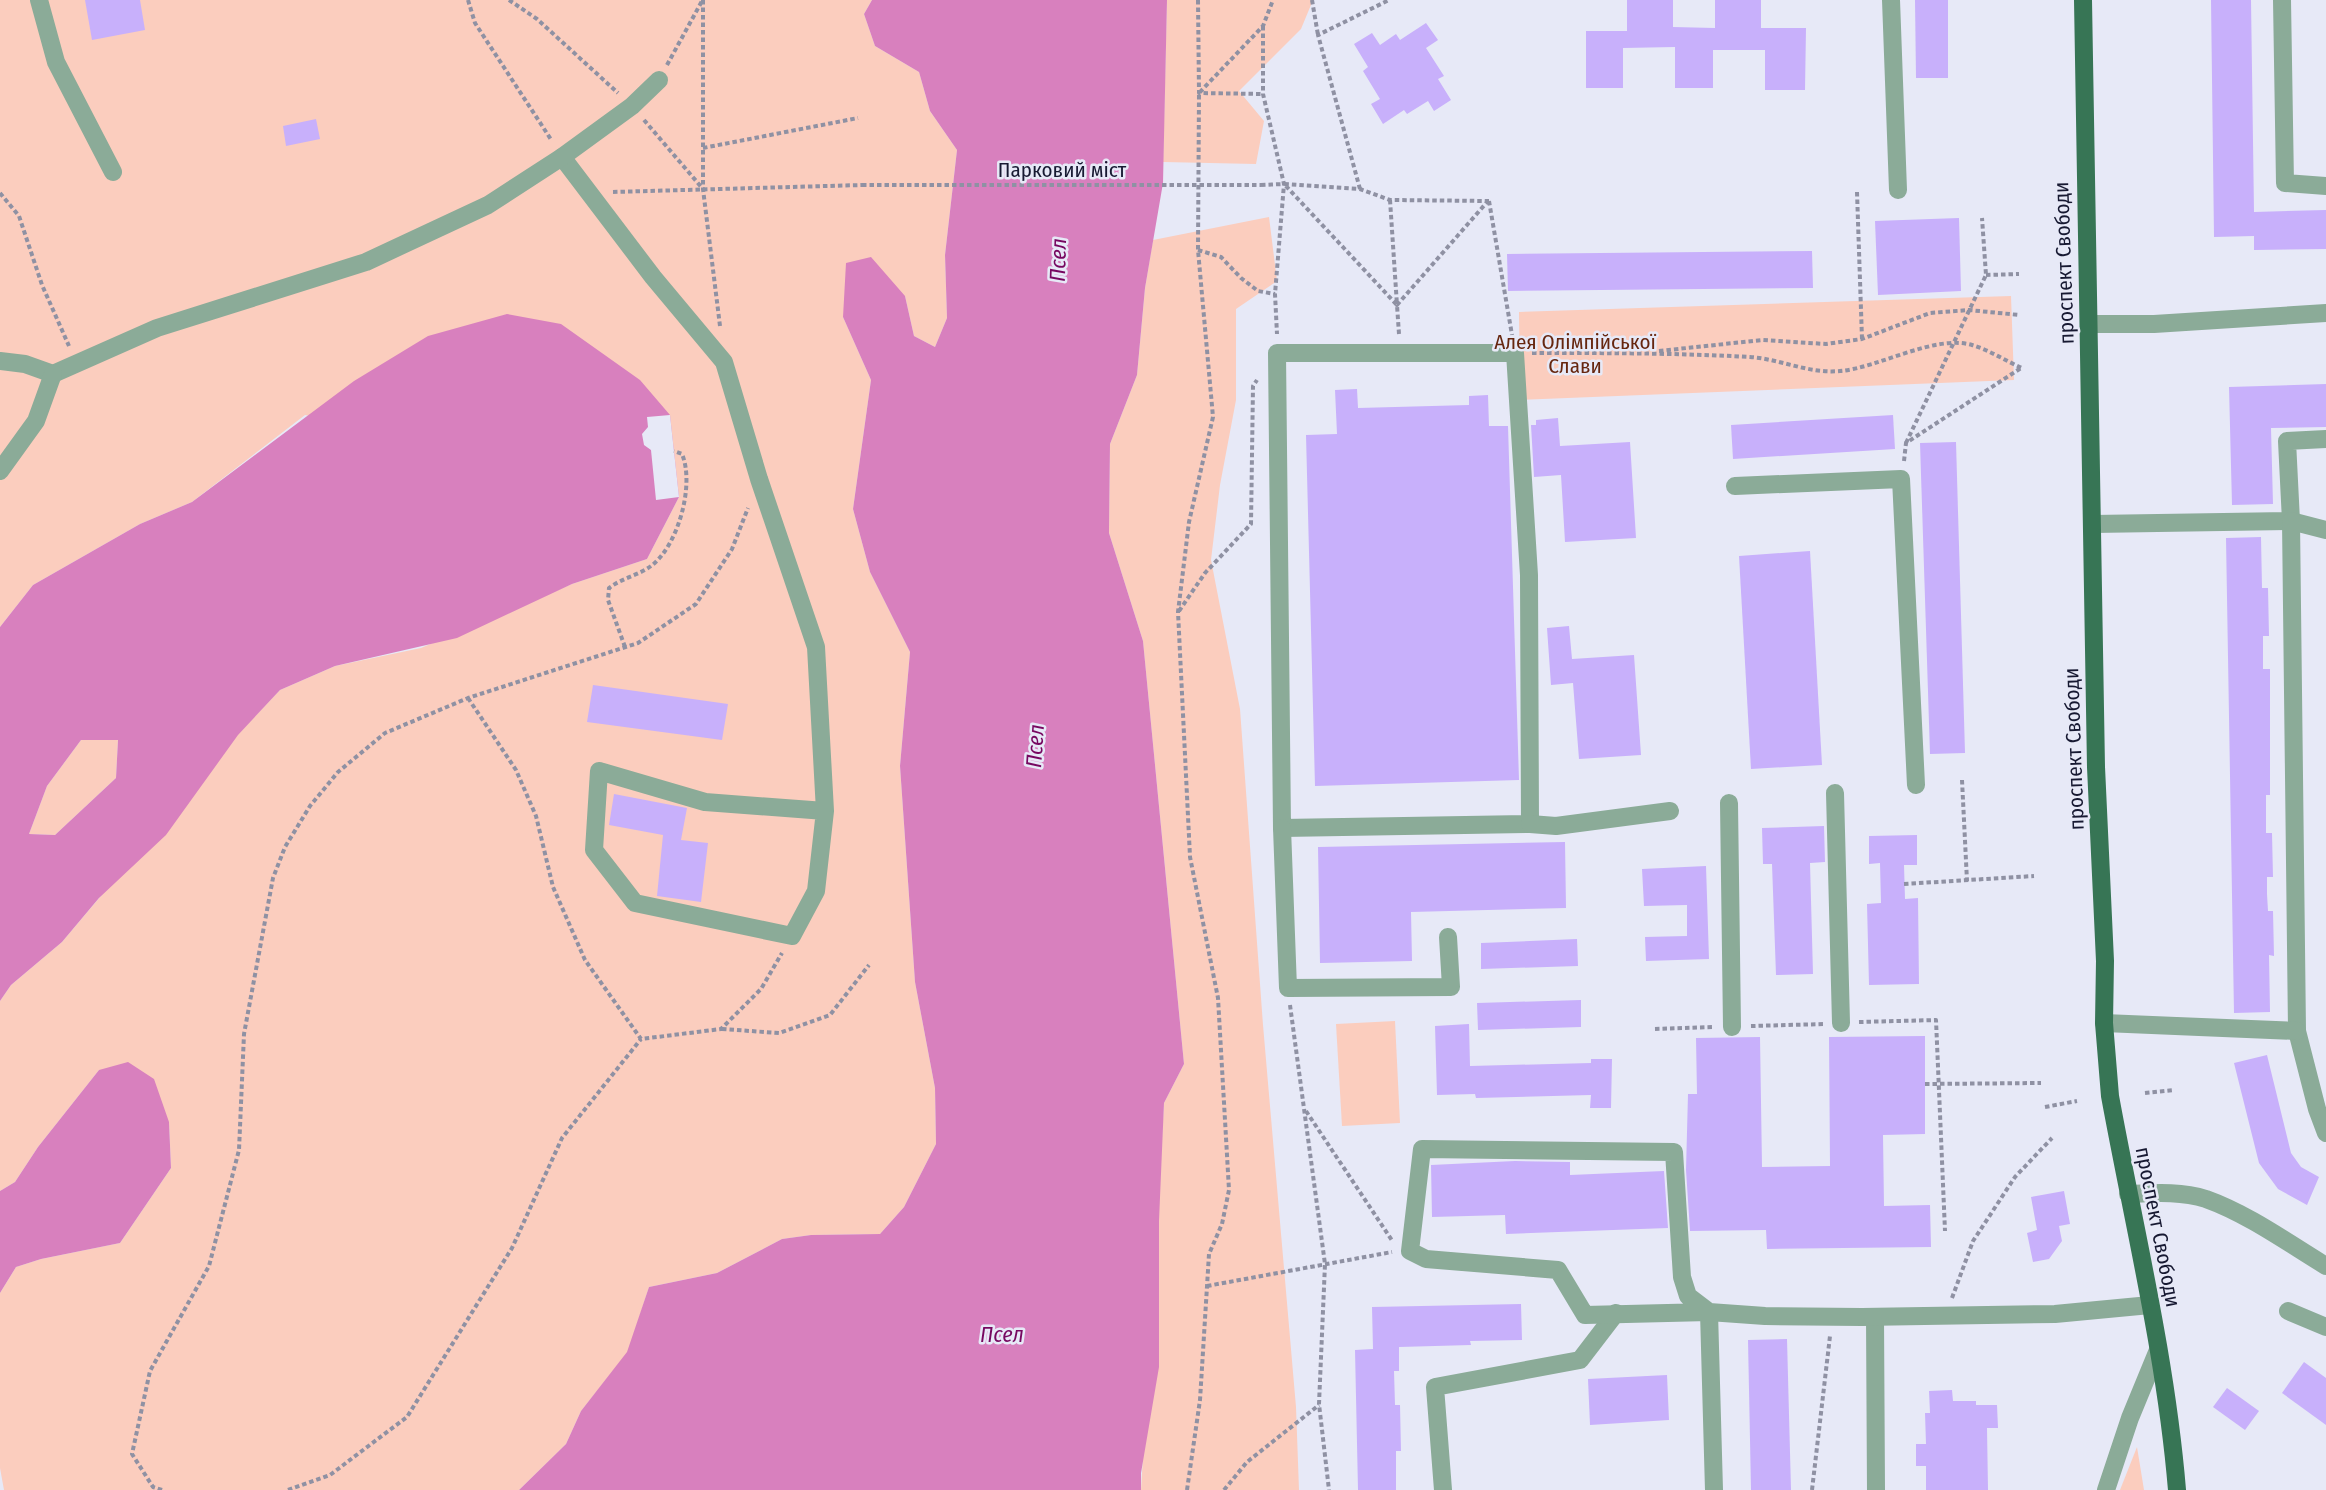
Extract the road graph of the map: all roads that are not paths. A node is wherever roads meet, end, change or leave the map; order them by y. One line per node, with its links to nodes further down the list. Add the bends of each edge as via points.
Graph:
1 (39, 0): 7 (street, via 56,62)
2 (1891, 0): 9 (street)
3 (2083, 0): 11 (main road, проспект Свободи)
4 (2282, 0): 8 (street, via 2285,183)
5 (659, 80): 6 (street, via 632,106)
6 (562, 157): 13 (street, via 488,205 366,262 157,328); 23 (street, via 724,363 816,647)
7 (113, 172)
8 (2326, 186)
9 (1898, 190)
10 (2326, 314): 11 (street)
11 (2090, 324): 18 (main road, проспект Свободи)
12 (0, 361): 13 (street, via 25,364)
13 (53, 374): 15 (street, via 36,421)
14 (2326, 439): 17 (street, via 2287,441)
15 (0, 471)
16 (1735, 486): 20 (street, via 1901,479)
17 (2290, 521): 18 (street); 19 (street); 31 (street)
18 (2093, 524): 29 (main road, проспект Свободи)
19 (2326, 530)
20 (1916, 785)
21 (1836, 793): 28 (street)
22 (1729, 803): 30 (street)
23 (825, 811): 23 (street, via 816,891 792,936 635,903 594,850 599,771 705,802)
24 (1670, 811): 25 (street, via 1556,826)
25 (1530, 824): 26 (street); 26 (street, via 1529,575 1515,352 1277,353)
26 (1282, 828): 27 (street, via 1288,988 1451,987)
27 (1448, 938)
28 (1841, 1023)
29 (2104, 1023): 31 (street); 33 (main road, проспект Свободи, via 2110,1096)
30 (1732, 1027)
31 (2297, 1031): 32 (street)
32 (2326, 1133)
33 (2128, 1194): 34 (street, via 2160,1192 2205,1199); 35 (main road, проспект Свободи)
34 (2326, 1266)
35 (2150, 1305): 39 (street, via 2055,1314); 41 (main road, проспект Свободи)
36 (2288, 1311): 40 (street)
37 (1709, 1312): 38 (street); 38 (street, via 1688,1296 1682,1277 1674,1152 1422,1149 1409,1250 1426,1259 1558,1270 1585,1315); 39 (street); 43 (street)
38 (1616, 1313): 42 (street, via 1580,1360 1436,1387)
39 (1875, 1317): 44 (street)
40 (2326, 1328)
41 (2158, 1350): 45 (street); 46 (main road, проспект Свободи)
42 (1443, 1490)
43 (1714, 1490)
44 (1876, 1490)
45 (2106, 1490)
46 (2177, 1490)

